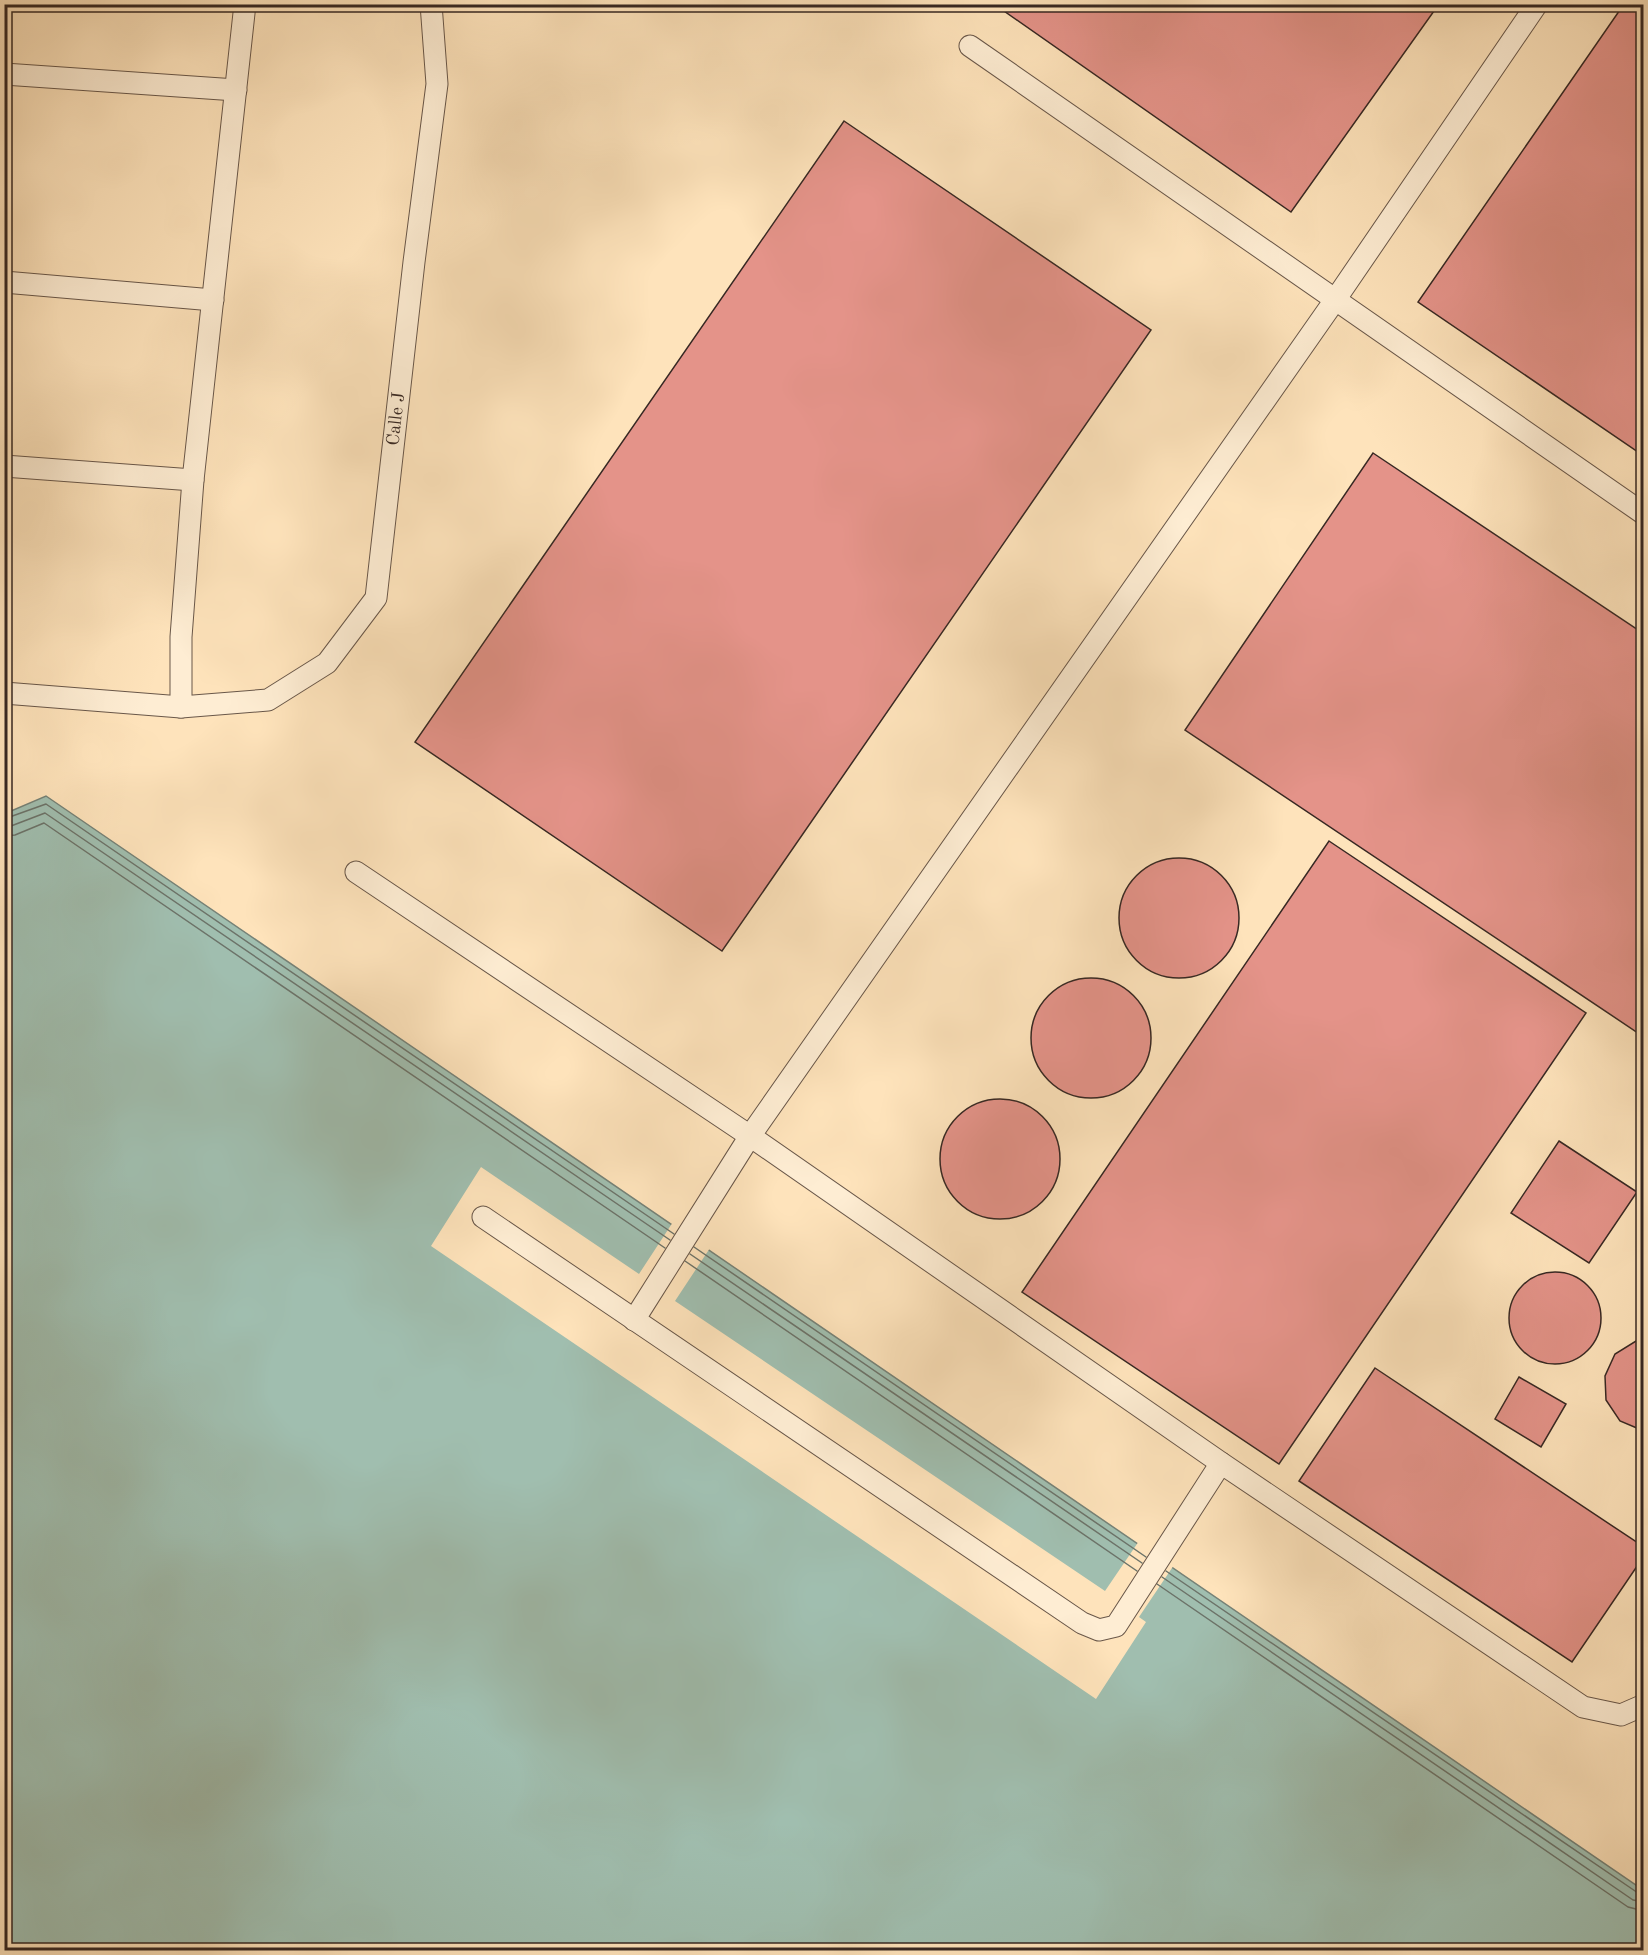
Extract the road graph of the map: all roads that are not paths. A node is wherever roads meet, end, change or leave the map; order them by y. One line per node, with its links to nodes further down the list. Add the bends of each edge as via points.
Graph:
1 (245, 4): 6 (lane)
2 (431, 4): 14 (lane, Calle J, via 437,84 376,598 327,663 268,700)
3 (1538, 4): 9 (lane)
4 (970, 46): 9 (lane)
5 (4, 74): 6 (lane)
6 (236, 90): 8 (lane)
7 (4, 282): 8 (lane)
8 (213, 300): 11 (lane)
9 (1335, 300): 12 (lane); 16 (lane)
10 (4, 466): 11 (lane)
11 (193, 480): 14 (lane, via 181,637)
12 (1644, 514)
13 (4, 693): 14 (lane, Calle J)
14 (181, 708)
15 (356, 872): 16 (lane)
16 (750, 1136): 18 (lane); 19 (lane)
17 (483, 1217): 18 (lane)
18 (634, 1320): 19 (lane, via 1082,1623 1099,1630 1116,1626)
19 (1221, 1462): 20 (lane, via 1583,1707 1621,1715)
20 (1644, 1705)

